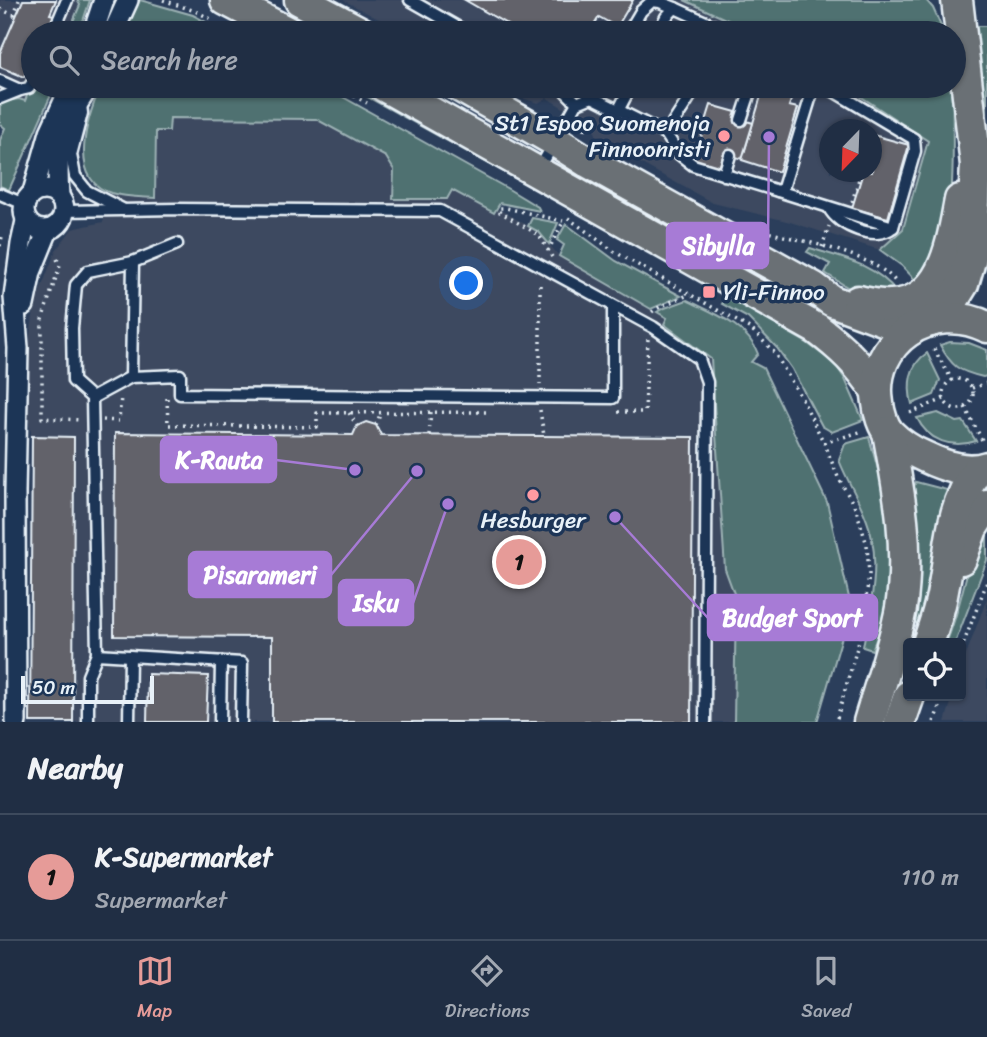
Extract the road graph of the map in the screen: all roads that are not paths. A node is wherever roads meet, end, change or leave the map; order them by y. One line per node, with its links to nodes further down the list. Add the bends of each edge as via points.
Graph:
1 (67, 0): 9 (lane)
2 (104, 0): 10 (street)
3 (128, 0): 11 (street)
4 (300, 0): 13 (main road)
5 (410, 0): 14 (lane)
6 (957, 0): 18 (main road)
7 (675, 8): 15 (lane, via 652,1); 16 (lane); 17 (lane)
8 (221, 11): 12 (main road)
9 (58, 21)
10 (97, 21)
11 (118, 21)
12 (252, 21)
13 (339, 21)
14 (447, 21)
15 (635, 21)
16 (664, 21)
17 (704, 21)
18 (959, 21)
19 (966, 78): 42 (main road)
20 (0, 81): 21 (lane)
21 (20, 90): 22 (lane)
22 (0, 98)
23 (75, 98): 48 (street, via 50,132)
24 (77, 98): 47 (street, via 57,157)
25 (81, 98): 49 (lane, via 82,113 71,155 75,176 87,191)
26 (406, 98): 43 (main road)
27 (479, 98): 40 (main road)
28 (572, 98): 36 (lane)
29 (590, 98): 36 (lane)
30 (594, 98): 37 (lane)
31 (625, 98): 37 (lane)
32 (689, 98): 39 (lane)
33 (748, 98): 38 (lane)
34 (810, 98): 45 (lane, via 783,188)
35 (847, 98): 45 (lane, via 914,139 915,150 892,227)
36 (577, 103): 40 (lane)
37 (618, 111): 39 (lane)
38 (741, 120)
39 (666, 134): 44 (lane, via 693,165)
40 (555, 141): 43 (lane); 53 (main road)
41 (730, 155): 44 (lane)
42 (976, 165): 53 (main road, via 960,197 944,268 918,296 890,305); 56 (main road, via 967,272 955,297)
43 (538, 171): 59 (main road, via 817,329 843,349)
44 (724, 174): 45 (lane)
45 (778, 191)
46 (0, 194): 48 (lane)
47 (62, 203): 48 (street, via 47,190); 49 (lane); 50 (street, via 59,224)
48 (28, 206): 50 (street, via 36,229); 57 (street, via 14,297)
49 (122, 209): 54 (lane, via 440,211)
50 (48, 230): 57 (street, via 31,272)
51 (177, 244): 52 (lane)
52 (133, 262): 58 (lane); 60 (lane, via 88,271 76,285 73,381)
53 (813, 287): 56 (main road, via 832,301)
54 (613, 307): 58 (lane, via 612,398 180,394 180,375); 75 (lane, via 653,327 699,359 707,382)
55 (987, 327): 56 (main road, via 964,318)
56 (925, 333): 59 (main road, via 899,337 883,358)
57 (18, 348): 70 (street)
58 (131, 377): 60 (lane)
59 (876, 390): 61 (main road, via 880,416)
60 (92, 398): 66 (lane)
61 (888, 425): 62 (main road, via 920,455 938,463 955,468); 76 (main road, via 902,504 904,579)
62 (982, 459): 64 (main road, via 957,508)
63 (987, 505): 64 (main road)
64 (943, 590): 65 (main road)
65 (929, 638)
66 (97, 654): 67 (lane); 71 (lane, via 88,677)
67 (130, 656): 68 (lane); 72 (lane)
68 (221, 662): 73 (lane); 74 (lane, via 242,663)
69 (907, 701): 77 (main road)
70 (16, 722)
71 (88, 722)
72 (129, 722)
73 (220, 722)
74 (241, 722)
75 (705, 722)
76 (869, 722)
77 (900, 722)

